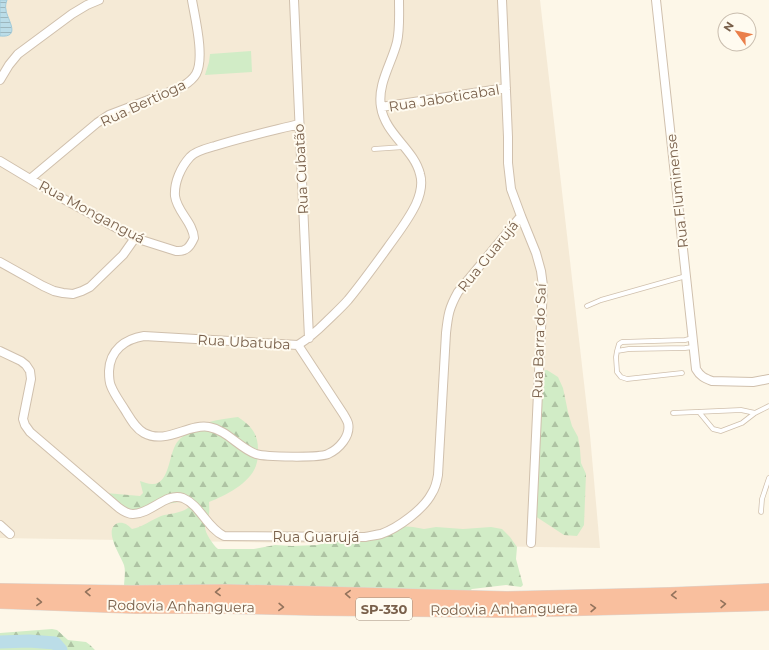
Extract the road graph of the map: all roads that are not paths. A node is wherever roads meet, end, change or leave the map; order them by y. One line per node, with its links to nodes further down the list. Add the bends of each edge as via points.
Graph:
1 (99, 0): 7 (street)
2 (192, 0): 15 (street, Rua Bertioga, via 200,64 189,83 109,115)
3 (294, 0): 11 (street, Rua Cubatão)
4 (399, 0): 10 (street, via 399,34 380,94)
5 (502, 0): 9 (street, Rua Barra do Saí)
6 (656, 0): 19 (street, Rua Fluminense)
7 (87, 2): 8 (street, via 18,54)
8 (0, 80)
9 (506, 88): 10 (street, Rua Jaboticabal); 16 (street, Rua Barra do Saí, via 508,163 511,189)
10 (381, 107): 12 (street, via 385,121)
11 (299, 124): 17 (street, Rua Monganguá, via 204,149 191,156 180,173 175,192 176,202 194,235 187,249 176,251); 21 (street, Rua Cubatão)
12 (404, 147): 13 (lane); 21 (street, via 416,162 420,174 421,189 417,203 347,302)
13 (374, 149)
14 (0, 161): 15 (street, Rua Monganguá)
15 (30, 179): 17 (street, Rua Monganguá)
16 (520, 216): 25 (street, Rua Guarujá, via 451,304 446,332 436,485 424,504 398,526 382,533 365,537 224,536 189,502 176,497 140,513 125,512 30,432 23,419 30,371 15,357); 37 (street, Rua Barra do Saí, via 536,253 543,286)
17 (135, 238): 18 (street, via 123,255 90,287 73,294 54,291)
18 (0, 262)
19 (686, 276): 20 (lane); 22 (street, Rua Fluminense)
20 (587, 306)
21 (309, 338): 23 (street)
22 (693, 338): 24 (street, Rua Fluminense); 26 (lane, via 622,342)
23 (298, 345): 23 (street, Rua Ubatuba, via 144,336 124,343 115,352 110,361 110,385 131,420 144,433 167,436 207,427 217,429 255,454 328,455 346,438 348,424)
24 (694, 347): 26 (lane); 28 (street, Rua Fluminense, via 696,369 705,379 726,382)
25 (0, 351)
26 (617, 351): 27 (lane, via 617,372 621,378)
27 (682, 372)
28 (769, 379)
29 (769, 406): 32 (lane)
30 (699, 412): 31 (lane); 32 (lane, via 741,410); 32 (lane, via 713,429 721,431 742,423)
31 (673, 413)
32 (755, 413)
33 (769, 478): 34 (lane, via 762,499)
34 (761, 512)
35 (0, 526): 36 (street)
36 (10, 534)
37 (531, 543)
38 (0, 591): 39 (highway, Rodovia Anhanguera / SP-330, one-way to 38, via 506,599 242,592)
39 (769, 591)
40 (0, 601): 41 (highway, Rodovia Anhanguera / SP-330, one-way to 41, via 136,606 506,610)
41 (769, 603)

